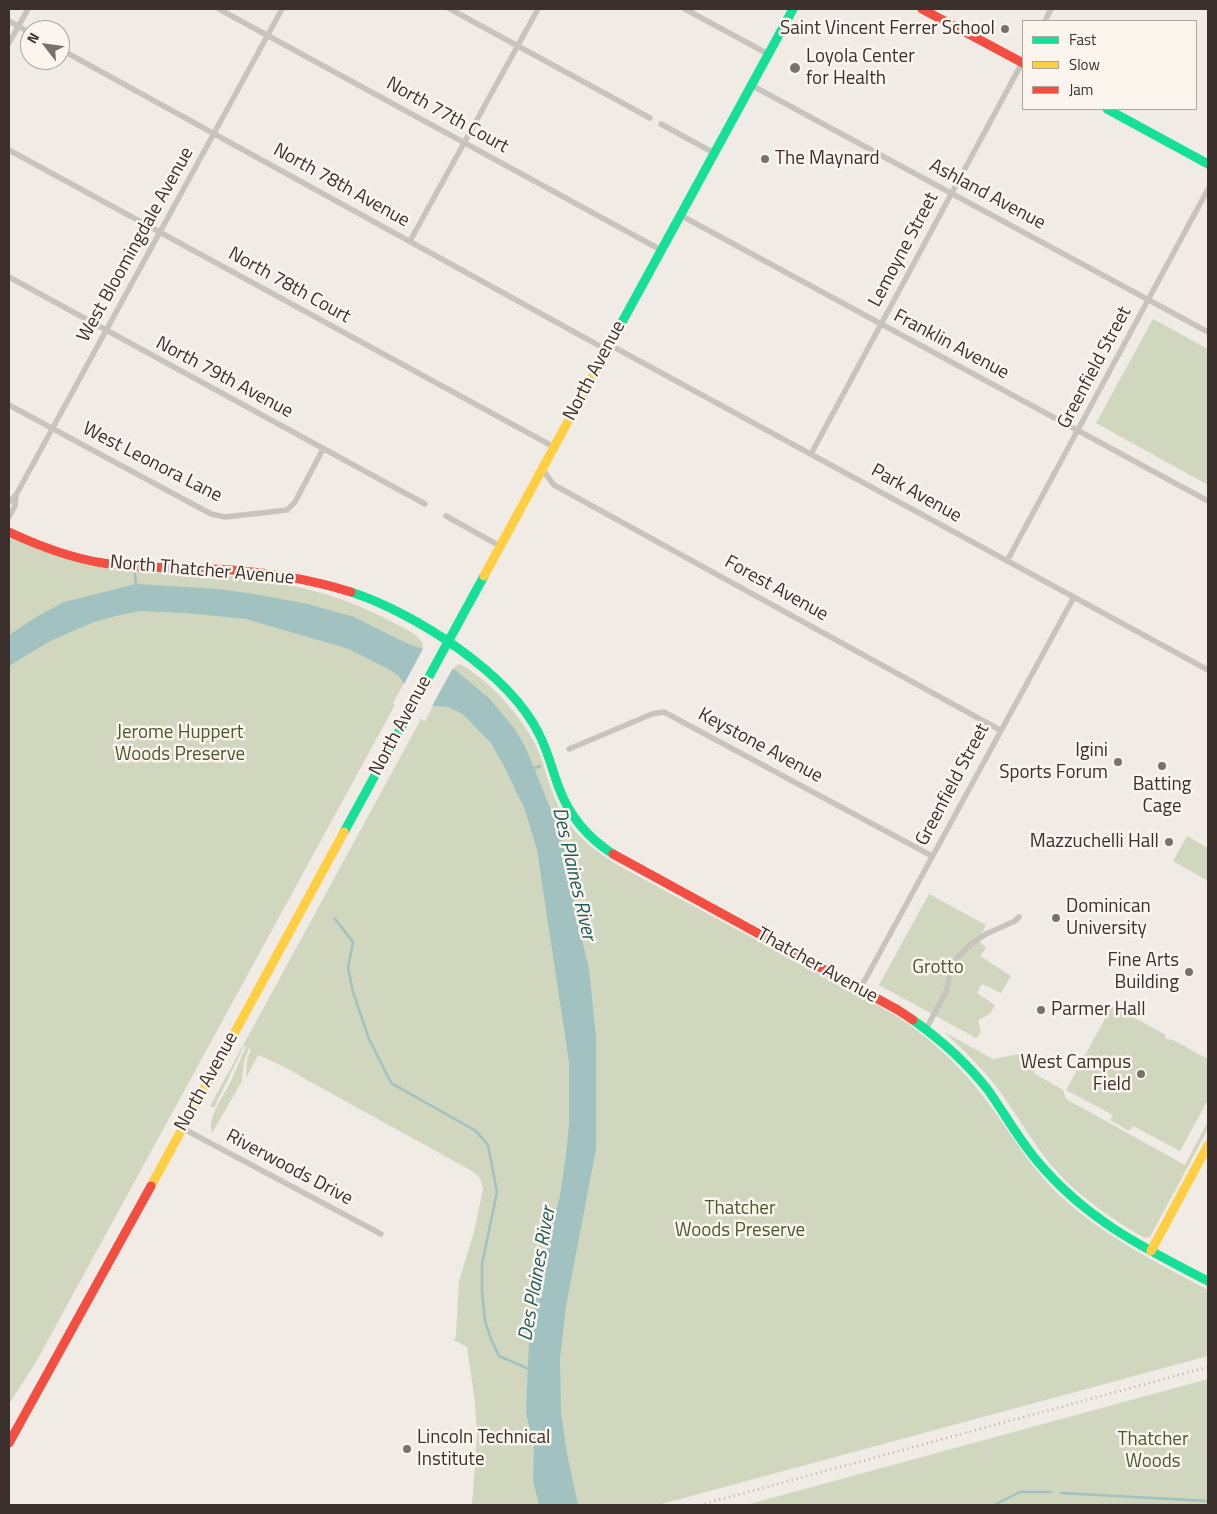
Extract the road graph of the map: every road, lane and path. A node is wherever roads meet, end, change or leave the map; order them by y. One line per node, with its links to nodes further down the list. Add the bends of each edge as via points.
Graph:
1 (28, 9): 12 (street)
2 (219, 9): 13 (street, North 77th Court)
3 (282, 9): 13 (street, West Bloomingdale Avenue)
4 (450, 9): 15 (street)
5 (538, 9): 15 (street)
6 (685, 9): 16 (street)
7 (792, 9): 16 (street, North Avenue)
8 (922, 9): 18 (street)
9 (1051, 9): 10 (street)
10 (1045, 20)
11 (9, 21): 12 (street)
12 (18, 26): 14 (street)
13 (268, 35): 24 (street, West Bloomingdale Avenue); 25 (street, North 77th Court)
14 (9, 44)
15 (517, 46): 22 (street); 25 (street)
16 (768, 54): 20 (street, North Avenue)
17 (70, 55): 24 (street, North 78th Avenue)
18 (1022, 61)
19 (1022, 64): 30 (street, Lemoyne Street)
20 (751, 85): 27 (street, North Avenue); 30 (street, Ashland Avenue)
21 (1109, 110): 28 (street)
22 (650, 118)
23 (661, 124): 27 (street)
24 (214, 134): 32 (street, West Bloomingdale Avenue); 33 (street, North 78th Avenue)
25 (464, 142): 33 (street); 34 (street, North 77th Court)
26 (9, 150): 32 (street, North 78th Court)
27 (714, 153): 31 (street, North Avenue)
28 (1208, 164)
29 (1208, 189): 36 (street, Greenfield Street)
30 (952, 194): 36 (street, Ashland Avenue); 37 (street, Lemoyne Street)
31 (680, 215): 34 (street, North Avenue); 37 (street, Franklin Avenue)
32 (160, 232): 38 (street, West Bloomingdale Avenue); 44 (street, North 78th Court)
33 (410, 241): 40 (street, North 78th Avenue)
34 (661, 250): 40 (street, North Avenue)
35 (9, 277): 38 (street, North 79th Avenue)
36 (1148, 300): 39 (street, Ashland Avenue); 43 (street, Greenfield Street)
37 (881, 324): 43 (street, Franklin Avenue); 46 (street, Lemoyne Street)
38 (106, 331): 42 (street, West Bloomingdale Avenue); 45 (street, North 79th Avenue)
39 (1208, 332)
40 (608, 347): 44 (street, North Avenue); 46 (street, Park Avenue)
41 (9, 404): 42 (street)
42 (53, 428): 45 (street, West Leonora Lane, via 211,514 225,517 288,510); 48 (street, West Bloomingdale Avenue)
43 (1078, 430): 49 (street, Franklin Avenue); 56 (street, Greenfield Street)
44 (554, 447): 47 (street, North Avenue)
45 (323, 448): 51 (street, North 79th Avenue)
46 (811, 454): 56 (street, Park Avenue)
47 (542, 469): 55 (street, North Avenue); 60 (street, Forest Avenue, via 554,485)
48 (16, 495): 50 (street, West Bloomingdale Avenue); 53 (street, West Bloomingdale Avenue)
49 (1208, 501)
50 (9, 502)
51 (424, 504)
52 (446, 516): 55 (street)
53 (9, 517)
54 (9, 532): 58 (street, North Thatcher Avenue, via 32,543 101,563 250,572 311,581 394,610)
55 (500, 546): 58 (street, North Avenue)
56 (1007, 560): 57 (street, Park Avenue)
57 (1074, 596): 59 (street, Park Avenue); 60 (street, Greenfield Street)
58 (446, 642): 64 (street, Thatcher Avenue, via 493,676 527,714 546,748 564,800 589,837 612,854); 66 (street, North Avenue)
59 (1208, 670)
60 (1000, 730): 62 (street, Greenfield Street)
61 (569, 749): 62 (street, Keystone Avenue, via 664,712)
62 (932, 856): 64 (street, Greenfield Street)
63 (1019, 917): 65 (street, via 986,934 957,958 946,992)
64 (860, 989): 65 (street, Thatcher Avenue)
65 (926, 1029): 69 (street, Thatcher Avenue, via 973,1072 1030,1152 1072,1198 1115,1231)
66 (182, 1128): 68 (street, Riverwoods Drive); 71 (street, North Avenue)
67 (1208, 1145): 69 (street)
68 (381, 1234)
69 (1150, 1251): 70 (street, Thatcher Avenue)
70 (1208, 1281)
71 (9, 1443)

